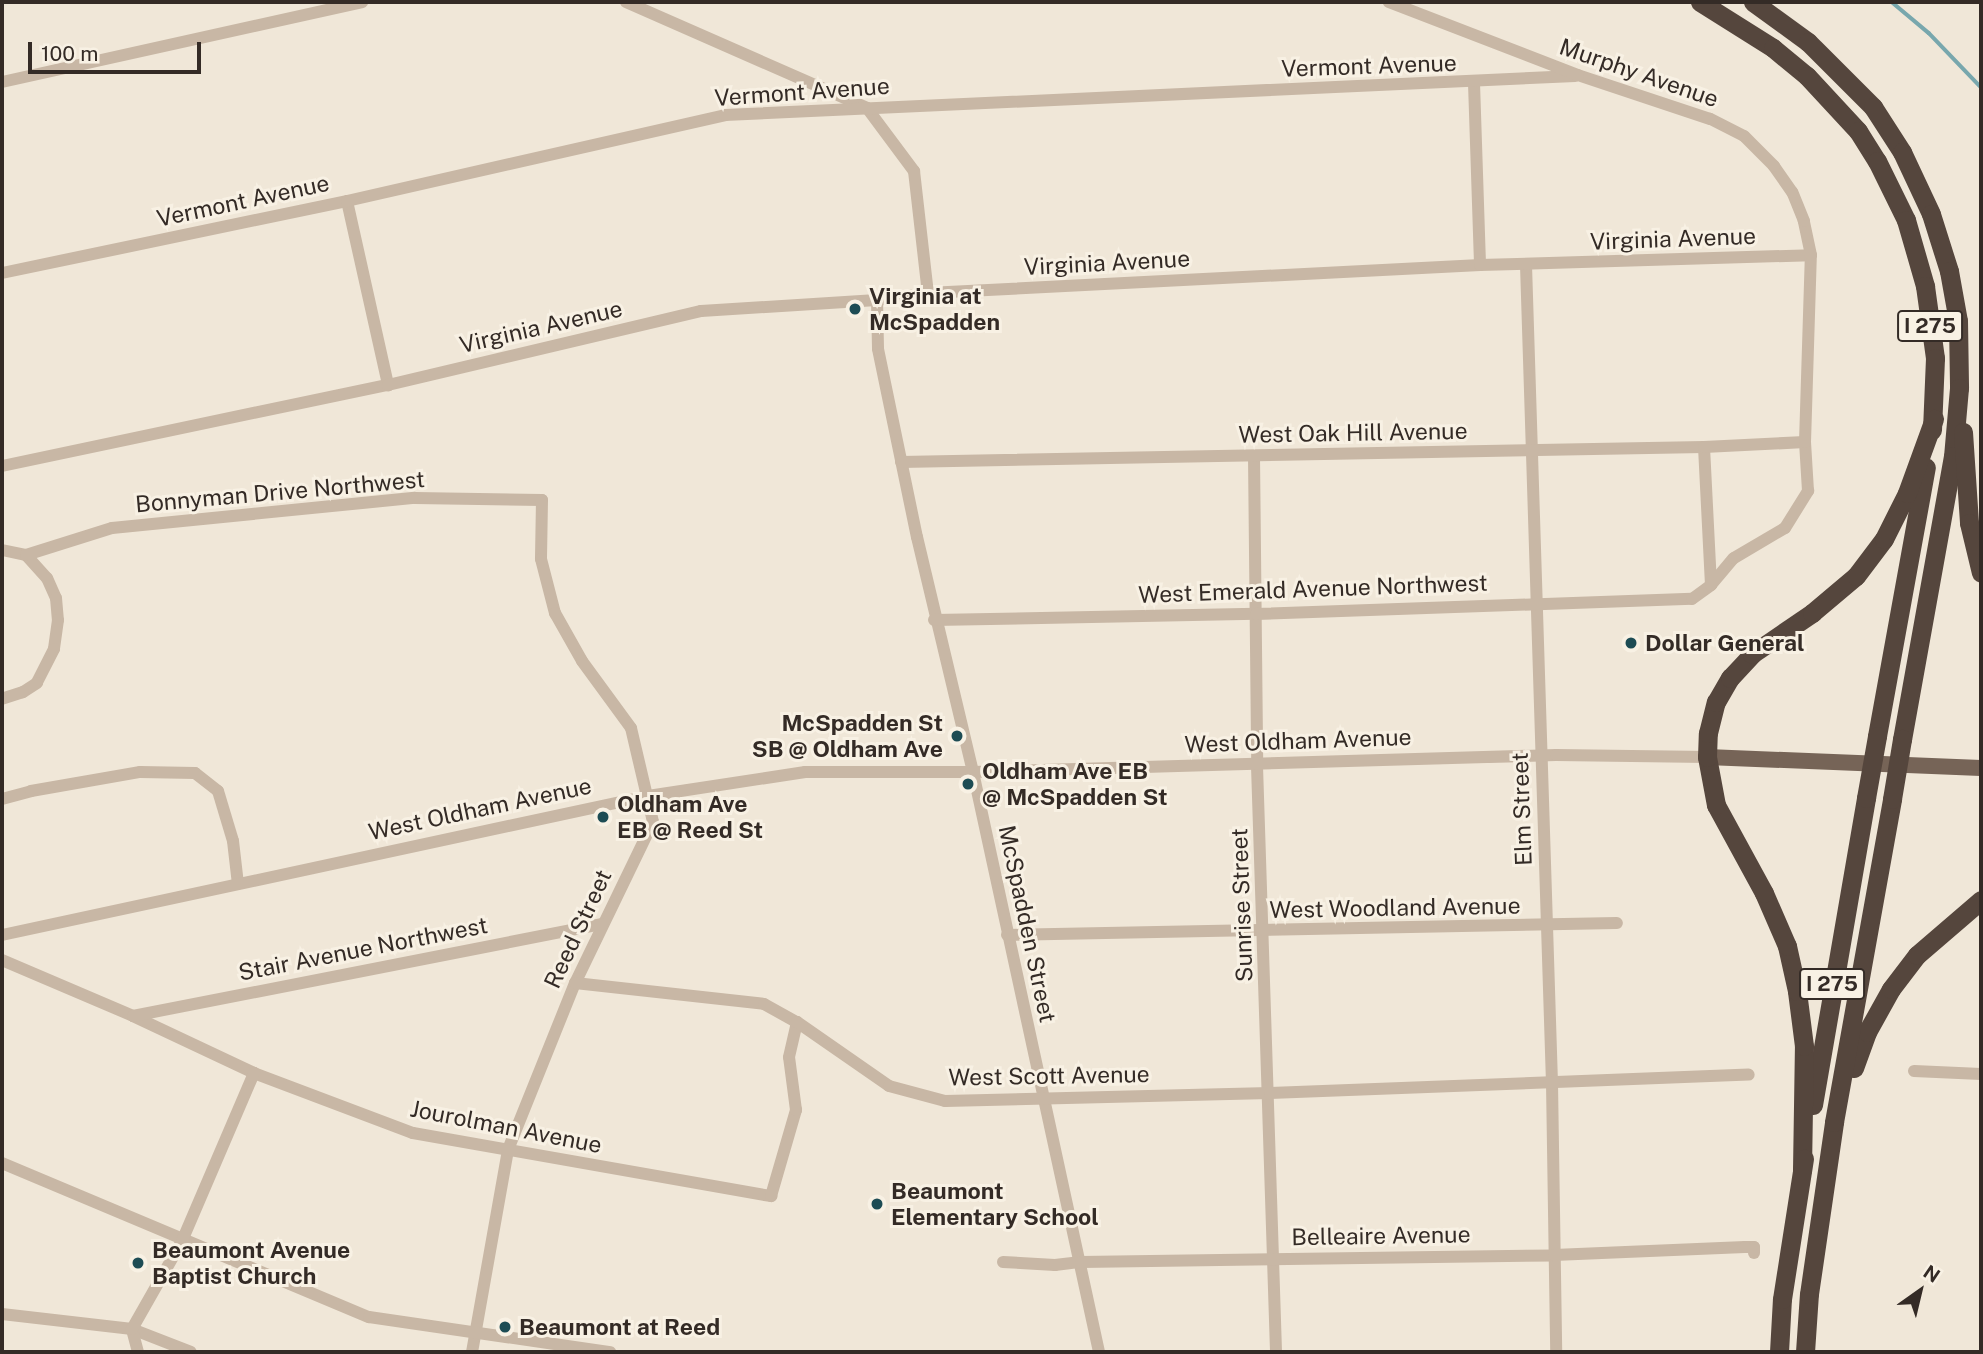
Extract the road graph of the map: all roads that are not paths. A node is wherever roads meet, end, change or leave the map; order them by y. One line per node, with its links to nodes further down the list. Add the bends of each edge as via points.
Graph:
1 (362, 2): 7 (street)
2 (626, 2): 9 (street)
3 (1390, 2): 6 (street, Murphy Avenue)
4 (1700, 2): 19 (highway, I 275, via 1773,48 1807,76 1857,131 1877,161 1906,220 1925,286 1935,358)
5 (1753, 2): 18 (highway, I 275, via 1842,73 1873,107 1902,152 1931,214 1949,271 1958,321)
6 (1578, 75): 8 (street, Vermont Avenue); 11 (street, Murphy Avenue, via 1710,119 1744,136 1792,192)
7 (2, 82)
8 (1474, 83): 9 (street, Vermont Avenue); 12 (street)
9 (867, 108): 10 (street, Vermont Avenue, via 725,115); 15 (street, via 915,171)
10 (347, 201): 14 (street, Vermont Avenue); 17 (street)
11 (1811, 255): 13 (street, Virginia Avenue); 20 (street, Murphy Avenue)
12 (1480, 265): 13 (street, Virginia Avenue); 15 (street, Virginia Avenue)
13 (1526, 265): 22 (street, Elm Street)
14 (2, 273)
15 (928, 293): 16 (street, Virginia Avenue)
16 (877, 300): 17 (street, Virginia Avenue, via 701,311); 24 (street, McSpadden Street, via 878,349)
17 (388, 385): 25 (street, Virginia Avenue)
18 (1959, 388): 29 (highway, via 1969,523); 62 (highway, I 275, bridge, via 1953,456)
19 (1934, 419): 37 (highway, via 1907,493 1884,539 1856,576 1752,654 1730,678 1717,702); 65 (highway, I 275, bridge)
20 (1805, 442): 21 (street, West Oak Hill Avenue); 30 (street, Murphy Avenue, via 1808,491 1798,509 1785,528 1734,558)
21 (1704, 447): 22 (street, West Oak Hill Avenue); 30 (street)
22 (1532, 451): 23 (street, West Oak Hill Avenue); 32 (street, Elm Street)
23 (1254, 456): 24 (street, West Oak Hill Avenue); 33 (street, Sunrise Street)
24 (901, 462): 34 (street, McSpadden Street)
25 (2, 466)
26 (542, 500): 28 (street, Bonnyman Drive Northwest, via 415,498 125,527); 41 (street, Reed Street, via 541,559 555,613 582,661 631,728)
27 (2, 550): 28 (street)
28 (26, 555): 35 (street, via 47,578 56,598 57,634 37,683)
29 (1981, 573)
30 (1711, 585): 31 (street, Murphy Avenue)
31 (1692, 599): 32 (street, West Emerald Avenue Northwest)
32 (1535, 603): 33 (street, West Emerald Avenue Northwest); 36 (street, Elm Street)
33 (1256, 614): 34 (street, West Emerald Avenue Northwest); 38 (street, Sunrise Street)
34 (934, 620): 40 (street, McSpadden Street)
35 (2, 699)
36 (1541, 756): 37 (street, West Oldham Avenue); 38 (street, West Oldham Avenue); 47 (street, Elm Street)
37 (1707, 757): 39 (main road, West Oldham Avenue); 65 (highway, via 1716,805 1764,893 1789,957 1804,1046)
38 (1257, 766): 40 (street, West Oldham Avenue); 48 (street, Sunrise Street)
39 (1981, 768)
40 (973, 772): 41 (street, West Oldham Avenue, via 805,772); 50 (street, McSpadden Street)
41 (648, 796): 43 (street, West Oldham Avenue); 45 (street, Reed Street, via 653,822)
42 (2, 799): 43 (street, via 140,772 195,772 218,791 233,841)
43 (238, 884): 49 (street, West Oldham Avenue)
44 (1981, 900): 62 (highway, via 1917,956 1891,989 1867,1032)
45 (601, 923): 52 (street, Reed Street); 53 (street, Stair Avenue Northwest)
46 (1616, 923): 47 (street, West Woodland Avenue)
47 (1547, 925): 48 (street, West Woodland Avenue); 59 (street, Elm Street)
48 (1264, 932): 50 (street, West Woodland Avenue); 60 (street, Sunrise Street)
49 (2, 935)
50 (1007, 935): 61 (street, McSpadden Street)
51 (2, 960): 53 (street, Jourolman Avenue)
52 (575, 983): 54 (street, West Scott Avenue, via 764,1004); 63 (street, Reed Street)
53 (133, 1016): 56 (street, Jourolman Avenue)
54 (797, 1022): 61 (street, West Scott Avenue, via 889,1086 944,1101); 63 (street, Jourolman Avenue, via 789,1058 796,1110 771,1196)
55 (1914, 1071): 57 (street)
56 (254, 1073): 63 (street, Jourolman Avenue, via 412,1133); 66 (street)
57 (1981, 1073)
58 (1749, 1075): 59 (street, West Scott Avenue)
59 (1552, 1083): 60 (street, West Scott Avenue); 68 (street, Elm Street)
60 (1270, 1093): 61 (street, West Scott Avenue); 69 (street, Sunrise Street)
61 (1044, 1096): 71 (street, McSpadden Street)
62 (1834, 1122): 83 (highway, I 275)
63 (509, 1150): 74 (street, Reed Street)
64 (2, 1163): 66 (street)
65 (1802, 1170): 75 (highway, I 275)
66 (182, 1241): 73 (street); 74 (street, via 369,1317)
67 (1754, 1253): 68 (street, Belleaire Avenue, via 1754,1247 1745,1247)
68 (1554, 1255): 69 (street, Belleaire Avenue); 82 (street, Elm Street)
69 (1273, 1259): 71 (street, Belleaire Avenue); 81 (street, Sunrise Street)
70 (1003, 1262): 71 (street, Belleaire Avenue)
71 (1081, 1262): 80 (street, McSpadden Street)
72 (2, 1314): 73 (street)
73 (132, 1329): 76 (street); 77 (street)
74 (474, 1332): 78 (street, Reed Street); 79 (street)
75 (1778, 1349)
76 (138, 1352)
77 (191, 1352)
78 (472, 1352)
79 (610, 1352)
80 (1099, 1352)
81 (1276, 1352)
82 (1556, 1352)
83 (1805, 1352)

